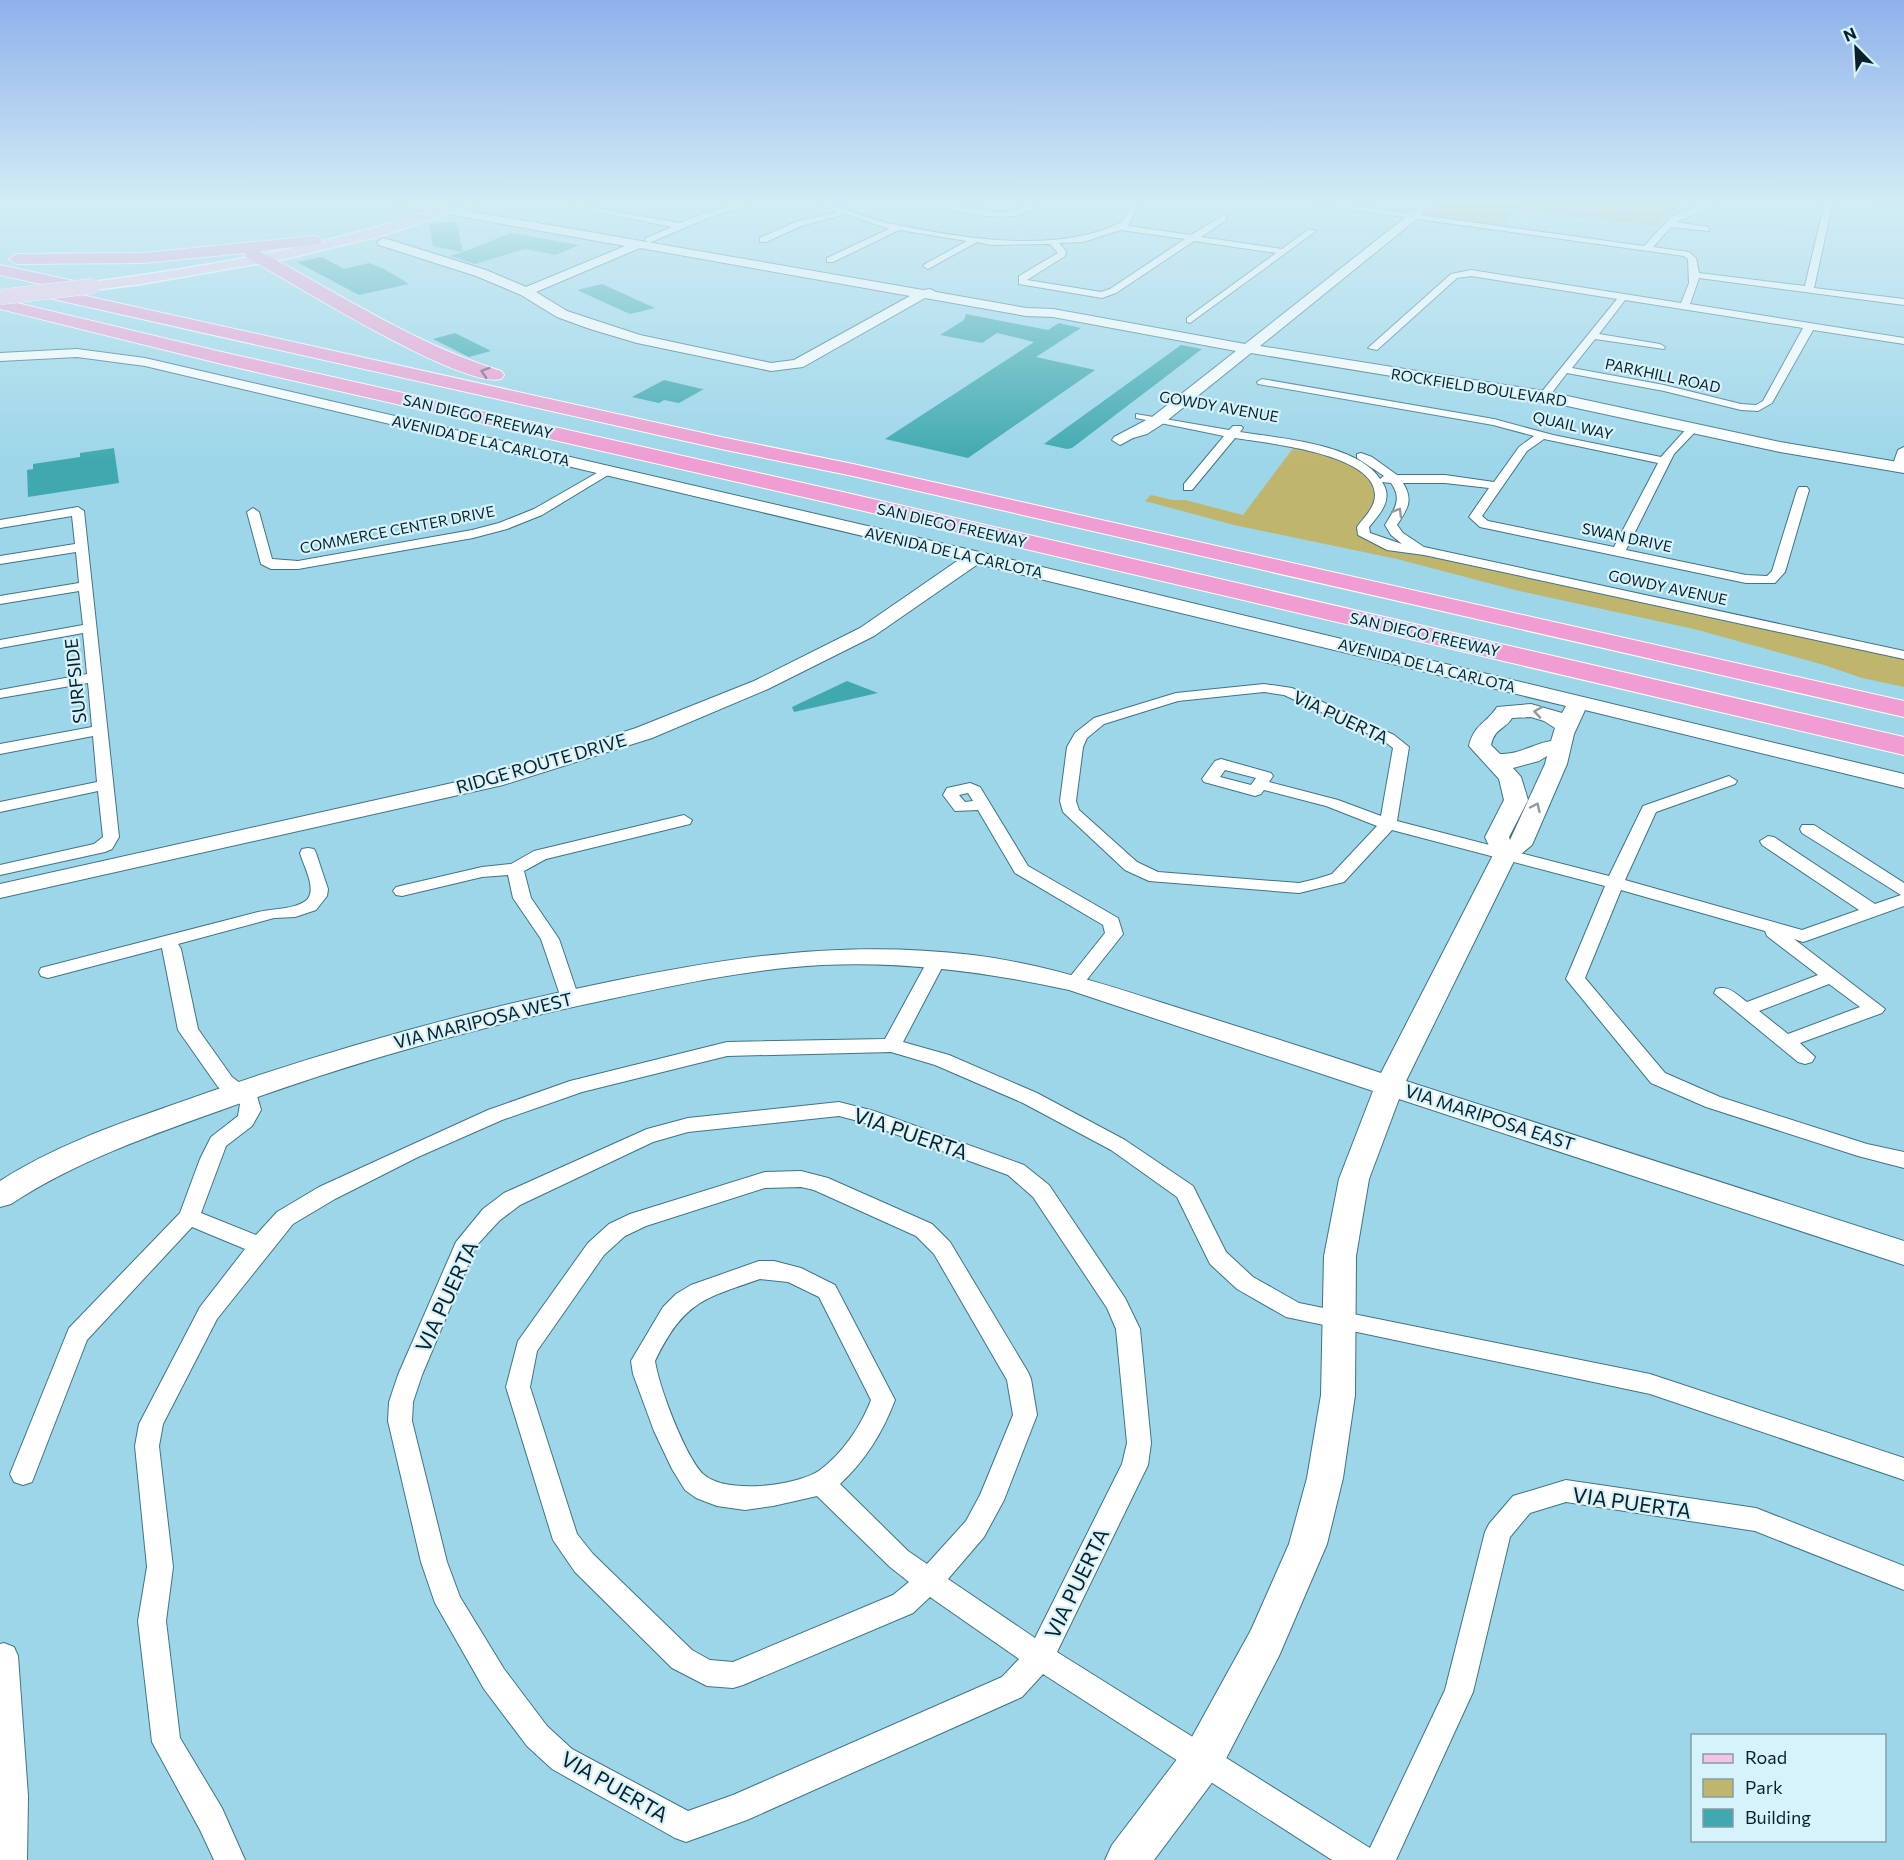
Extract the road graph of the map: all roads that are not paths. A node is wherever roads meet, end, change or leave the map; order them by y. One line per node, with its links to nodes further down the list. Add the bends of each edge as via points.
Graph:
1 (22, 288): 20 (main road)
2 (26, 288): 41 (highway, SAN DIEGO FREEWAY)
3 (78, 288): 24 (main road, bridge)
4 (82, 288): 41 (highway, via 290,333)
5 (313, 288): 51 (highway, one-way to 5, via 746,432 484,372 439,354)
6 (516, 288): 22 (main road)
7 (536, 288): 22 (main road)
8 (890, 288): 23 (main road, ROCKFIELD BOULEVARD)
9 (923, 288): 21 (main road, ROCKFIELD BOULEVARD)
10 (1058, 288): 11 (street, via 1102,295)
11 (1118, 288)
12 (1235, 288): 30 (street)
13 (1311, 288): 35 (main road)
14 (1321, 288): 36 (main road)
15 (1442, 288): 38 (street)
16 (1565, 288): 25 (street)
17 (1693, 288): 28 (street)
18 (1799, 288): 19 (street)
19 (1809, 289): 26 (street)
20 (0, 290): 76 (highway, via 1829,704)
21 (942, 291): 23 (main road); 29 (main road, ROCKFIELD BOULEVARD, via 1040,308)
22 (526, 292): 23 (main road, via 562,314 615,333 760,366 785,367 798,364)
23 (923, 294): 29 (main road, ROCKFIELD BOULEVARD)
24 (0, 297): 80 (highway)
25 (1623, 297): 28 (street); 33 (street)
26 (1904, 302)
27 (0, 304): 40 (highway, SAN DIEGO FREEWAY)
28 (1684, 306): 31 (street)
29 (1053, 314): 35 (main road, ROCKFIELD BOULEVARD)
30 (1190, 320)
31 (1809, 327): 34 (street); 42 (street, PARKHILL ROAD, via 1767,403 1753,408)
32 (40, 332): 40 (highway, via 162,356)
33 (1593, 336): 37 (street); 42 (street)
34 (1904, 341)
35 (1234, 345): 36 (main road, ROCKFIELD BOULEVARD); 45 (main road)
36 (1250, 347): 44 (main road, ROCKFIELD BOULEVARD); 45 (main road)
37 (1660, 347)
38 (1373, 348)
39 (0, 357): 54 (main road, AVENIDA DE LA CARLOTA, via 78,353 145,362)
40 (226, 359): 82 (highway, SAN DIEGO FREEWAY)
41 (392, 370): 51 (highway, SAN DIEGO FREEWAY)
42 (1566, 370): 44 (street)
43 (1262, 382): 48 (street, QUAIL WAY, via 1494,422)
44 (1544, 396): 46 (main road, ROCKFIELD BOULEVARD)
45 (1153, 415): 47 (street, GOWDY AVENUE); 49 (main road, via 1126,428)
46 (1692, 429): 52 (street, via 1673,446); 53 (main road, ROCKFIELD BOULEVARD)
47 (1235, 431): 55 (street, GOWDY AVENUE, via 1336,446 1375,463); 56 (street, GOWDY AVENUE, via 1321,451 1355,464); 58 (street)
48 (1543, 435): 52 (street, QUAIL WAY); 57 (street, via 1526,445)
49 (1124, 437)
50 (1904, 450): 53 (street)
51 (798, 458): 76 (highway, SAN DIEGO FREEWAY)
52 (1665, 461): 64 (street)
53 (1901, 468)
54 (609, 471): 60 (street, COMMERCE CENTER DRIVE, via 538,512 503,526 298,565 270,565 266,561); 65 (main road, AVENIDA DE LA CARLOTA)
55 (1393, 479): 56 (street); 57 (street, via 1445,479); 63 (street, GOWDY AVENUE, one-way to 55, via 1394,532 1391,525 1404,504 1403,493)
56 (1376, 480): 63 (street, GOWDY AVENUE, via 1381,499 1363,527 1364,535 1392,547)
57 (1498, 486): 64 (street, SWAN DRIVE, via 1474,517 1477,521)
58 (1188, 488)
59 (1803, 490): 64 (street, SWAN DRIVE, via 1778,572 1770,579 1746,579)
60 (253, 512)
61 (0, 524): 62 (street, SURFSIDE, via 78,511)
62 (82, 547): 66 (street); 67 (street, SURFSIDE)
63 (1425, 551): 71 (street, GOWDY AVENUE)
64 (1618, 552)
65 (975, 557): 73 (main road, AVENIDA DE LA CARLOTA); 100 (main road, RIDGE ROUTE DRIVE, via 867,632 761,685 644,733 503,778)
66 (0, 560)
67 (86, 586): 68 (street); 69 (street, SURFSIDE)
68 (0, 600)
69 (90, 628): 70 (street); 72 (street, SURFSIDE)
70 (0, 644)
71 (1904, 655)
72 (95, 677): 74 (street); 79 (street, SURFSIDE)
73 (1517, 687): 75 (main road, AVENIDA DE LA CARLOTA); 78 (main road)
74 (0, 694)
75 (1578, 702): 81 (main road); 86 (main road, AVENIDA DE LA CARLOTA)
76 (1871, 702): 77 (highway, SAN DIEGO FREEWAY)
77 (1904, 709)
78 (1503, 715): 81 (main road, one-way to 78, via 1551,714 1537,710); 84 (main road, via 1490,745)
79 (100, 730): 83 (street); 88 (street, SURFSIDE)
80 (1904, 734)
81 (1564, 736): 84 (main road, via 1531,756 1513,761); 96 (main road, one-way to 81, via 1520,845 1556,764)
82 (1904, 746)
83 (0, 749)
84 (1493, 758): 96 (main road, via 1510,777 1516,800 1497,837)
85 (1729, 781): 99 (street, via 1649,809)
86 (1904, 781)
87 (1260, 784): 92 (street, via 1332,803)
88 (105, 785): 90 (street); 98 (street, SURFSIDE, via 111,837 106,845)
89 (982, 805): 111 (street, via 1021,869 1112,922 1114,934)
90 (0, 807)
91 (684, 820): 97 (street, via 540,855)
92 (1388, 824): 92 (street, VIA PUERTA, via 1401,747 1287,691 1264,688 1176,697 1099,721 1080,736 1075,747 1068,801 1071,812 1131,866 1155,877 1299,888 1320,885 1338,878); 96 (street)
93 (1808, 829): 102 (street)
94 (1768, 841): 104 (street)
95 (308, 853): 106 (street, via 319,891 308,907)
96 (1505, 855): 99 (street); 118 (main road)
97 (515, 869): 101 (street, via 482,872); 113 (street, via 522,898 550,939)
98 (0, 870)
99 (1614, 883): 105 (street); 120 (street, via 1575,979 1658,1078 1713,1102)
100 (0, 891)
101 (402, 891)
102 (1904, 891)
103 (1904, 900): 104 (street)
104 (1873, 911): 105 (street, via 1803,936)
105 (1764, 925): 110 (street)
106 (166, 940): 109 (street); 119 (street, via 172,949 188,1030 220,1075)
107 (937, 960): 108 (main road, VIA MARIPOSA EAST, via 825,957); 111 (main road, VIA MARIPOSA EAST, via 1000,967); 116 (street)
108 (733, 967): 113 (main road, VIA MARIPOSA WEST)
109 (48, 972)
110 (1832, 976): 114 (street); 115 (street, via 1875,1009)
111 (1074, 983): 118 (main road, VIA MARIPOSA EAST)
112 (1723, 993): 114 (street)
113 (570, 998): 119 (main road, VIA MARIPOSA WEST, via 392,1042)
114 (1744, 1010): 115 (street)
115 (1785, 1042): 117 (street)
116 (891, 1045): 123 (street, via 727,1049 577,1086 484,1120 327,1193 285,1218); 125 (street, via 942,1060 1030,1098 1118,1145 1185,1192 1218,1258 1245,1283 1294,1311)
117 (1804, 1057)
118 (1390, 1084): 124 (main road, VIA MARIPOSA EAST); 125 (main road, via 1354,1179 1340,1256)
119 (239, 1092): 121 (main road, VIA MARIPOSA WEST, via 87,1148 26,1178); 122 (street, via 250,1101 252,1109 248,1118 219,1140)
120 (1904, 1160)
121 (0, 1196)
122 (189, 1217): 123 (street); 127 (street, via 77,1335)
123 (260, 1246): 136 (street, via 208,1313 151,1424 147,1446 160,1567 152,1621 166,1742)
124 (1904, 1253)
125 (1341, 1320): 126 (street, via 1650,1384); 133 (main road, via 1338,1395 1325,1478 1308,1544 1265,1643)
126 (1904, 1469)
127 (23, 1474)
128 (821, 1483): 128 (street, via 844,1464 876,1421 883,1400 827,1291 793,1274 759,1270 684,1300 643,1361 683,1465 693,1480 706,1491 739,1498 766,1498); 130 (street, via 899,1559)
129 (1904, 1578): 139 (street, VIA PUERTA, via 1756,1520 1566,1491 1522,1504 1498,1532 1459,1692)
130 (929, 1581): 130 (street, via 903,1604 733,1675 707,1673 682,1659 592,1571 566,1540 518,1386 526,1348 596,1248 617,1230 638,1220 765,1180 801,1179 820,1184 924,1230 942,1248 1019,1379 1025,1415 991,1500 975,1529); 132 (street)
131 (4, 1656): 134 (street)
132 (1040, 1657): 132 (street, VIA PUERTA, via 1012,1687 736,1809 686,1827 562,1760 537,1736 494,1679 449,1603 434,1562 400,1421 401,1402 410,1375 467,1242 512,1199 647,1136 688,1125 839,1109 1016,1170 1041,1191 1117,1304 1128,1329 1139,1443 1135,1465); 133 (street, VIA PUERTA)
133 (1202, 1761): 137 (main road); 138 (street, VIA PUERTA)
134 (6, 1799): 135 (street)
135 (12, 1860)
136 (230, 1860)
137 (1127, 1860)
138 (1360, 1860)
139 (1380, 1860)

